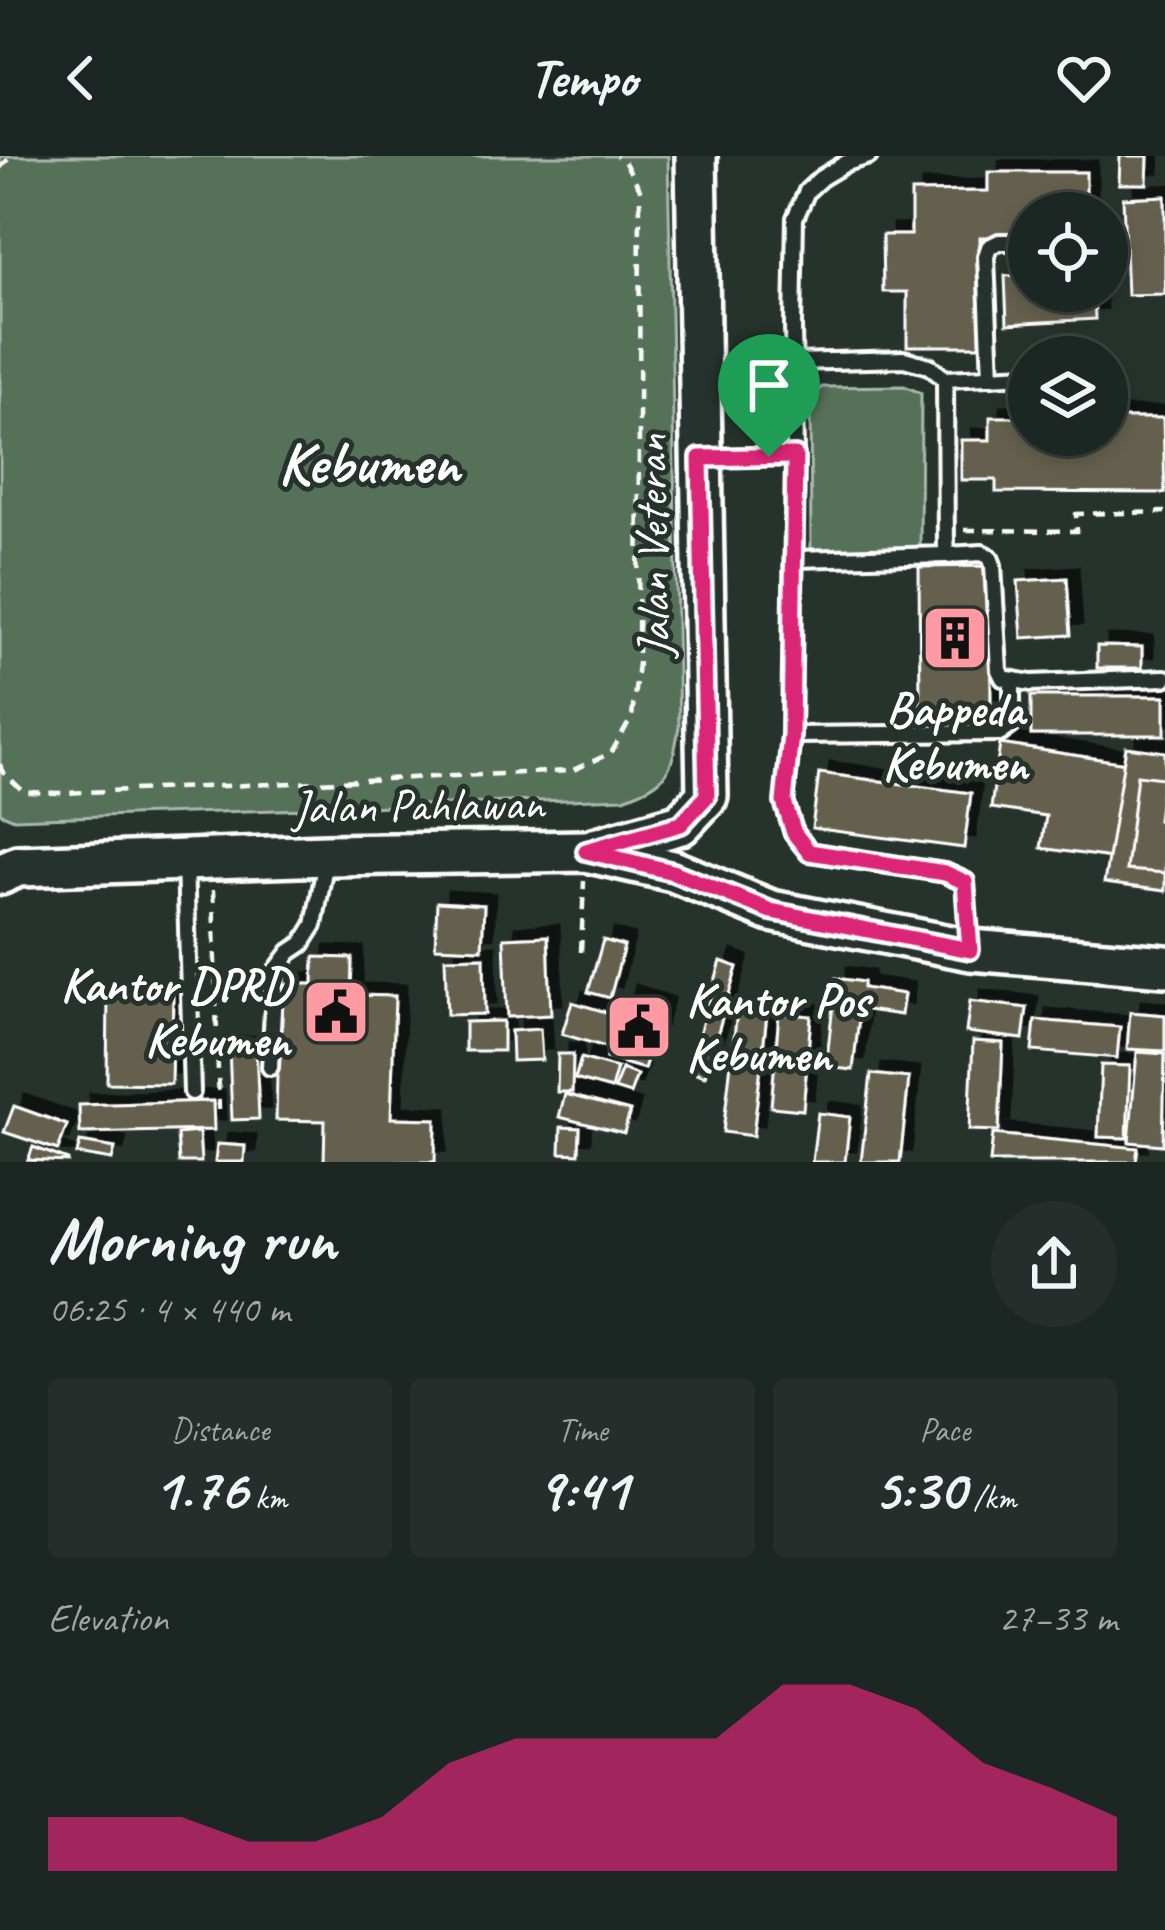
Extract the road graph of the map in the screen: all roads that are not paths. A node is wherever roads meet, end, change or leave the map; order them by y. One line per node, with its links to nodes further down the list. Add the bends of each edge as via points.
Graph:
1 (696, 156): 9 (main road, Jalan Veteran)
2 (869, 156): 4 (lane, via 821,178 799,206)
3 (1008, 242): 6 (lane, via 988,247 986,257)
4 (795, 362): 7 (lane, via 904,359); 8 (lane)
5 (1008, 376): 6 (lane)
6 (991, 377): 7 (lane)
7 (945, 379): 10 (lane)
8 (795, 456): 9 (lane); 11 (lane)
9 (700, 458): 15 (main road, Jalan Veteran, via 707,796 681,824)
10 (946, 555): 11 (lane); 13 (lane, via 990,557 999,670)
11 (795, 560): 14 (lane)
12 (1165, 678): 13 (lane)
13 (1012, 682): 14 (lane, via 1012,725 1001,734)
14 (791, 735): 19 (lane, via 784,802 809,852 965,882)
15 (586, 851): 16 (main road, Jalan Pahlawan); 19 (main road, Jalan Pahlawan, via 673,872 771,911)
16 (326, 855): 17 (main road, Jalan Pahlawan); 21 (lane, via 314,925 275,972)
17 (199, 861): 18 (main road, Jalan Pahlawan); 22 (lane)
18 (6, 866)
19 (970, 950): 20 (main road, Jalan Pahlawan)
20 (1165, 966)
21 (270, 1067)
22 (192, 1092)

